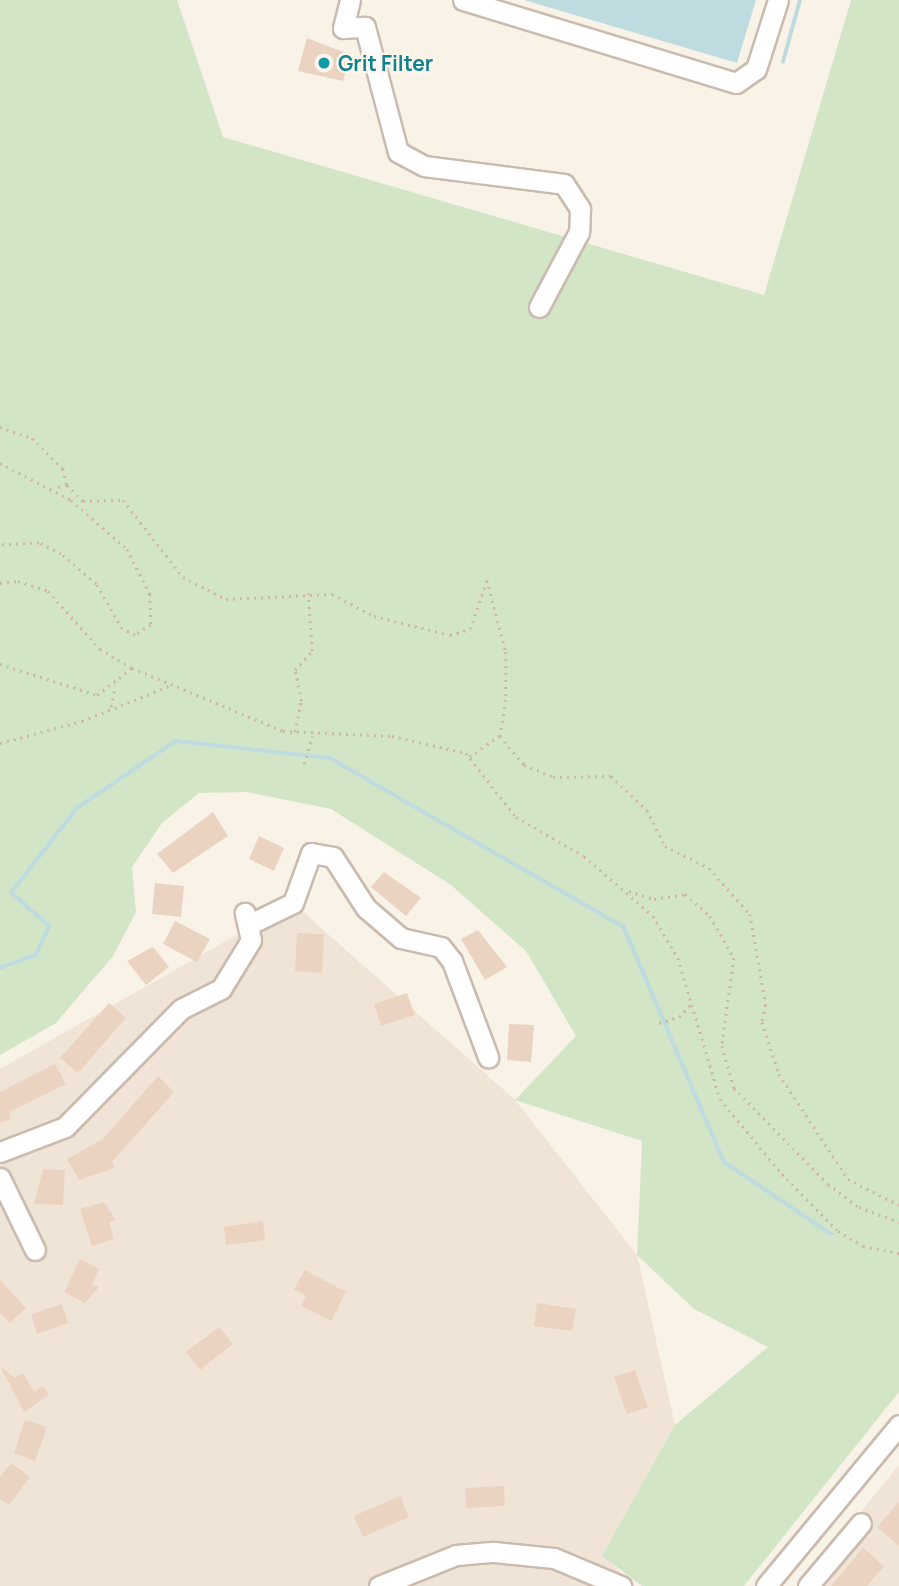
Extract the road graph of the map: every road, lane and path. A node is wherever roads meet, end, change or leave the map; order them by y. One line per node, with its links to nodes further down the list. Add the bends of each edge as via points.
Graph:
1 (350, 0): 4 (street, via 344,28 365,27 398,152 424,166 564,184 580,209 579,232)
2 (463, 0): 3 (street, via 736,83 756,69)
3 (778, 0)
4 (539, 307)
5 (0, 427): 7 (path, via 32,438 63,469)
6 (0, 463): 8 (path)
7 (67, 485): 8 (path); 11 (path, via 83,501 123,500 199,590 241,600)
8 (52, 489): 9 (path, via 109,533 142,569 154,613 150,625 135,635 122,629 96,584 61,554 39,543)
9 (0, 545)
10 (0, 583): 13 (path, via 18,580 48,591 100,649)
11 (308, 593): 17 (path, via 312,651 295,670 301,701); 19 (path, via 332,594 374,616 450,635 470,629 487,580 506,652)
12 (0, 664): 15 (path, via 97,695)
13 (132, 668): 14 (path); 15 (path)
14 (173, 684): 16 (path); 17 (path)
15 (115, 685): 16 (path)
16 (111, 707): 20 (path)
17 (294, 733): 18 (path)
18 (312, 736): 21 (path, via 391,736); 22 (path)
19 (500, 736): 21 (path); 29 (path, via 524,765 553,778 611,776 647,810 665,846 709,868 750,914 766,1005 762,1022 779,1073 848,1179)
20 (0, 743)
21 (470, 757): 23 (path, via 516,817)
22 (304, 764)
23 (625, 890): 24 (path, via 669,938); 30 (path, via 654,899 685,894 710,916 734,958 722,1046 734,1088 828,1184 859,1207)
24 (690, 1005): 25 (path); 32 (path, via 720,1099 782,1174 838,1231 863,1246)
25 (659, 1023)
26 (488, 1057): 27 (street, via 452,961 440,947 401,938 366,908 333,857 311,853 293,903 246,918 251,940 240,967 221,989 181,1009 65,1128)
27 (0, 1152)
28 (0, 1178): 31 (street)
29 (899, 1205)
30 (899, 1222)
31 (35, 1250)
32 (899, 1253)
33 (899, 1425): 37 (street)
34 (861, 1523): 38 (street)
35 (379, 1586): 36 (street, via 428,1563 494,1552 554,1558)
36 (621, 1586)
37 (766, 1586)
38 (808, 1586)

